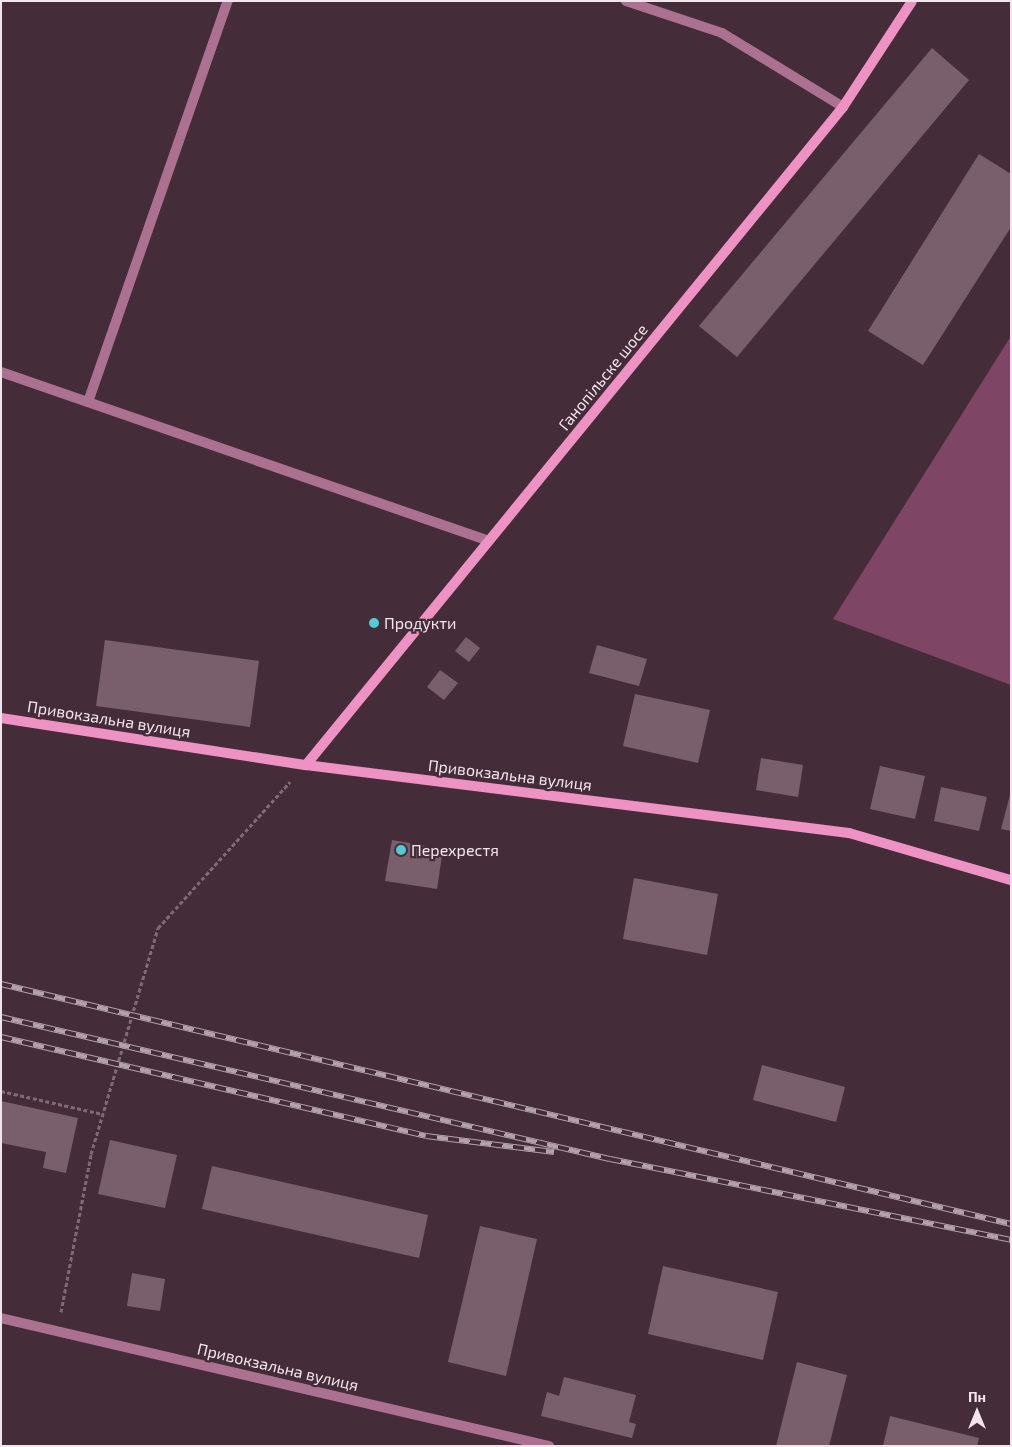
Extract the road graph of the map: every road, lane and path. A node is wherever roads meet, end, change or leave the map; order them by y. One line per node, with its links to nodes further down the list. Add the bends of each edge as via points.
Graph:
1 (228, 1): 6 (street)
2 (626, 1): 4 (street, via 722,33)
3 (912, 1): 4 (main road, Ганопільске шосе)
4 (843, 107): 7 (main road, Ганопільске шосе)
5 (1, 372): 6 (street)
6 (88, 402): 7 (street)
7 (489, 541): 9 (main road, Ганопільске шосе)
8 (1, 718): 9 (main road, Привокзальна вулиця)
9 (306, 764): 10 (main road, Привокзальна вулиця, via 849,834); 12 (path, via 158,928)
10 (1011, 880)
11 (1, 1091): 12 (path)
12 (102, 1114): 14 (path, via 84,1185)
13 (1, 1318): 14 (street, Привокзальна вулиця)
14 (57, 1331): 15 (street, Привокзальна вулиця)
15 (548, 1446)

